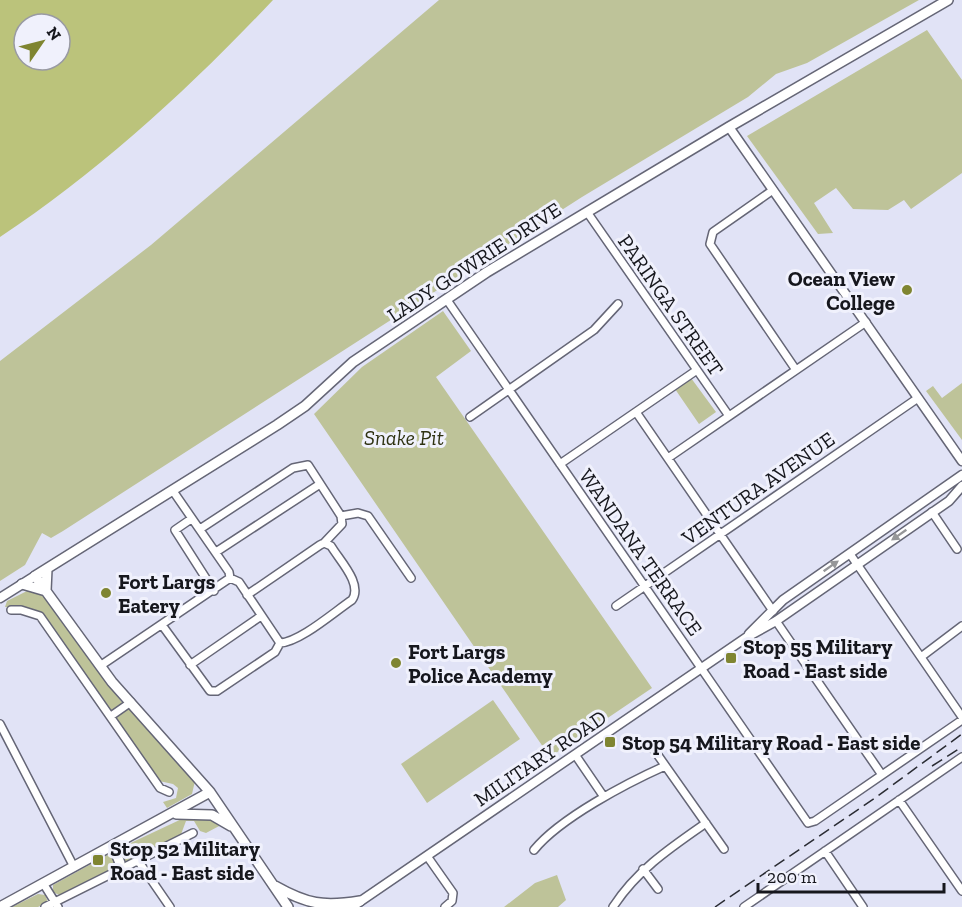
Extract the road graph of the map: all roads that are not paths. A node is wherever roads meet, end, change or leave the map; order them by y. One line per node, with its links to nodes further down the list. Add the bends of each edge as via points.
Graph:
1 (948, 0): 2 (main road, LADY GOWRIE DRIVE)
2 (729, 127): 3 (street); 4 (main road, LADY GOWRIE DRIVE)
3 (773, 190): 7 (street); 9 (street, via 713,232 710,244)
4 (586, 212): 5 (main road, LADY GOWRIE DRIVE); 8 (street, PARINGA STREET)
5 (447, 300): 10 (street, WANDANA TERRACE); 21 (main road, LADY GOWRIE DRIVE, via 353,362 305,406)
6 (618, 304): 10 (street, via 594,330)
7 (866, 322): 9 (street); 11 (street)
8 (697, 370): 12 (street); 13 (street, PARINGA STREET)
9 (796, 370): 13 (street)
10 (509, 389): 14 (street); 17 (street, WANDANA TERRACE)
11 (918, 398): 16 (street); 26 (street, VENTURA AVENUE)
12 (636, 412): 15 (street); 17 (street)
13 (729, 416): 15 (street)
14 (470, 417)
15 (668, 458): 26 (street)
16 (962, 461)
17 (560, 464): 37 (street, WANDANA TERRACE)
18 (962, 476): 30 (street, MILITARY ROAD)
19 (321, 484): 23 (street); 25 (street, via 308,465 302,464); 29 (street)
20 (962, 486): 22 (street, MILITARY ROAD)
21 (173, 491): 24 (street); 32 (main road, LADY GOWRIE DRIVE)
22 (932, 512): 28 (street); 31 (street, MILITARY ROAD, one-way to 31)
23 (341, 516): 27 (street, via 342,524); 35 (street, via 368,516)
24 (191, 519): 25 (street); 39 (street, via 175,530)
25 (200, 529): 29 (street)
26 (720, 534): 37 (street, VENTURA AVENUE); 44 (street)
27 (324, 543): 40 (street); 50 (street, via 331,546 356,586 356,594 299,636)
28 (957, 549)
29 (216, 552): 34 (street)
30 (850, 554): 31 (street); 44 (street, MILITARY ROAD, one-way to 30)
31 (857, 564): 46 (street, MILITARY ROAD); 51 (street)
32 (47, 569): 33 (main road, LADY GOWRIE DRIVE); 38 (main road)
33 (35, 576): 36 (street); 38 (main road)
34 (230, 578): 39 (street); 40 (street, via 239,582)
35 (411, 578)
36 (22, 584): 38 (main road); 41 (street)
37 (645, 586): 42 (street, VENTURA AVENUE); 54 (street, WANDANA TERRACE)
38 (46, 591): 53 (main road)
39 (214, 591): 47 (street)
40 (247, 595): 45 (street)
41 (0, 598)
42 (616, 606)
43 (11, 610): 56 (street, via 40,616)
44 (773, 611): 49 (street, MILITARY ROAD)
45 (261, 616): 50 (street); 52 (street)
46 (776, 621): 49 (street, MILITARY ROAD); 63 (street)
47 (162, 626): 52 (street); 53 (street)
48 (962, 626): 51 (street)
49 (747, 637): 54 (street, MILITARY ROAD)
50 (280, 643): 52 (street, via 274,652 217,691 206,687)
51 (921, 657): 57 (street)
52 (190, 665)
53 (100, 666): 55 (main road)
54 (702, 669): 60 (street, MILITARY ROAD); 63 (street, WANDANA TERRACE, via 808,823)
55 (131, 702): 56 (street); 65 (main road)
56 (111, 716): 64 (street, via 160,788)
57 (962, 718): 63 (street)
58 (0, 724): 78 (street)
59 (650, 744): 62 (street)
60 (576, 756): 66 (street); 76 (street, MILITARY ROAD)
61 (962, 757): 67 (street)
62 (665, 766): 66 (street); 69 (street)
63 (882, 776)
64 (169, 792)
65 (210, 792): 68 (main road); 70 (main road)
66 (604, 797): 74 (street, via 550,834)
67 (899, 800): 75 (street); 84 (street)
68 (174, 814): 70 (main road, via 212,814); 72 (main road)
69 (706, 823): 73 (street); 79 (street)
70 (235, 829): 82 (main road)
71 (193, 833): 77 (street)
72 (113, 846): 78 (main road); 80 (main road, via 120,863)
73 (724, 849)
74 (534, 850)
75 (825, 851): 87 (street); 94 (street)
76 (427, 856): 85 (street, MILITARY ROAD); 92 (street, via 453,893 452,901)
77 (139, 862): 80 (street); 90 (street)
78 (74, 867): 81 (main road)
79 (643, 869): 83 (street); 93 (street)
80 (114, 873): 86 (street)
81 (43, 883): 86 (street); 88 (main road)
82 (273, 885): 85 (main road, via 311,903); 91 (main road)
83 (658, 889)
84 (962, 891)
85 (356, 904)
86 (57, 905): 89 (street)
87 (747, 906)
88 (0, 907)
89 (45, 907)
90 (170, 907)
91 (288, 907)
92 (445, 907)
93 (614, 907)
94 (863, 907)

